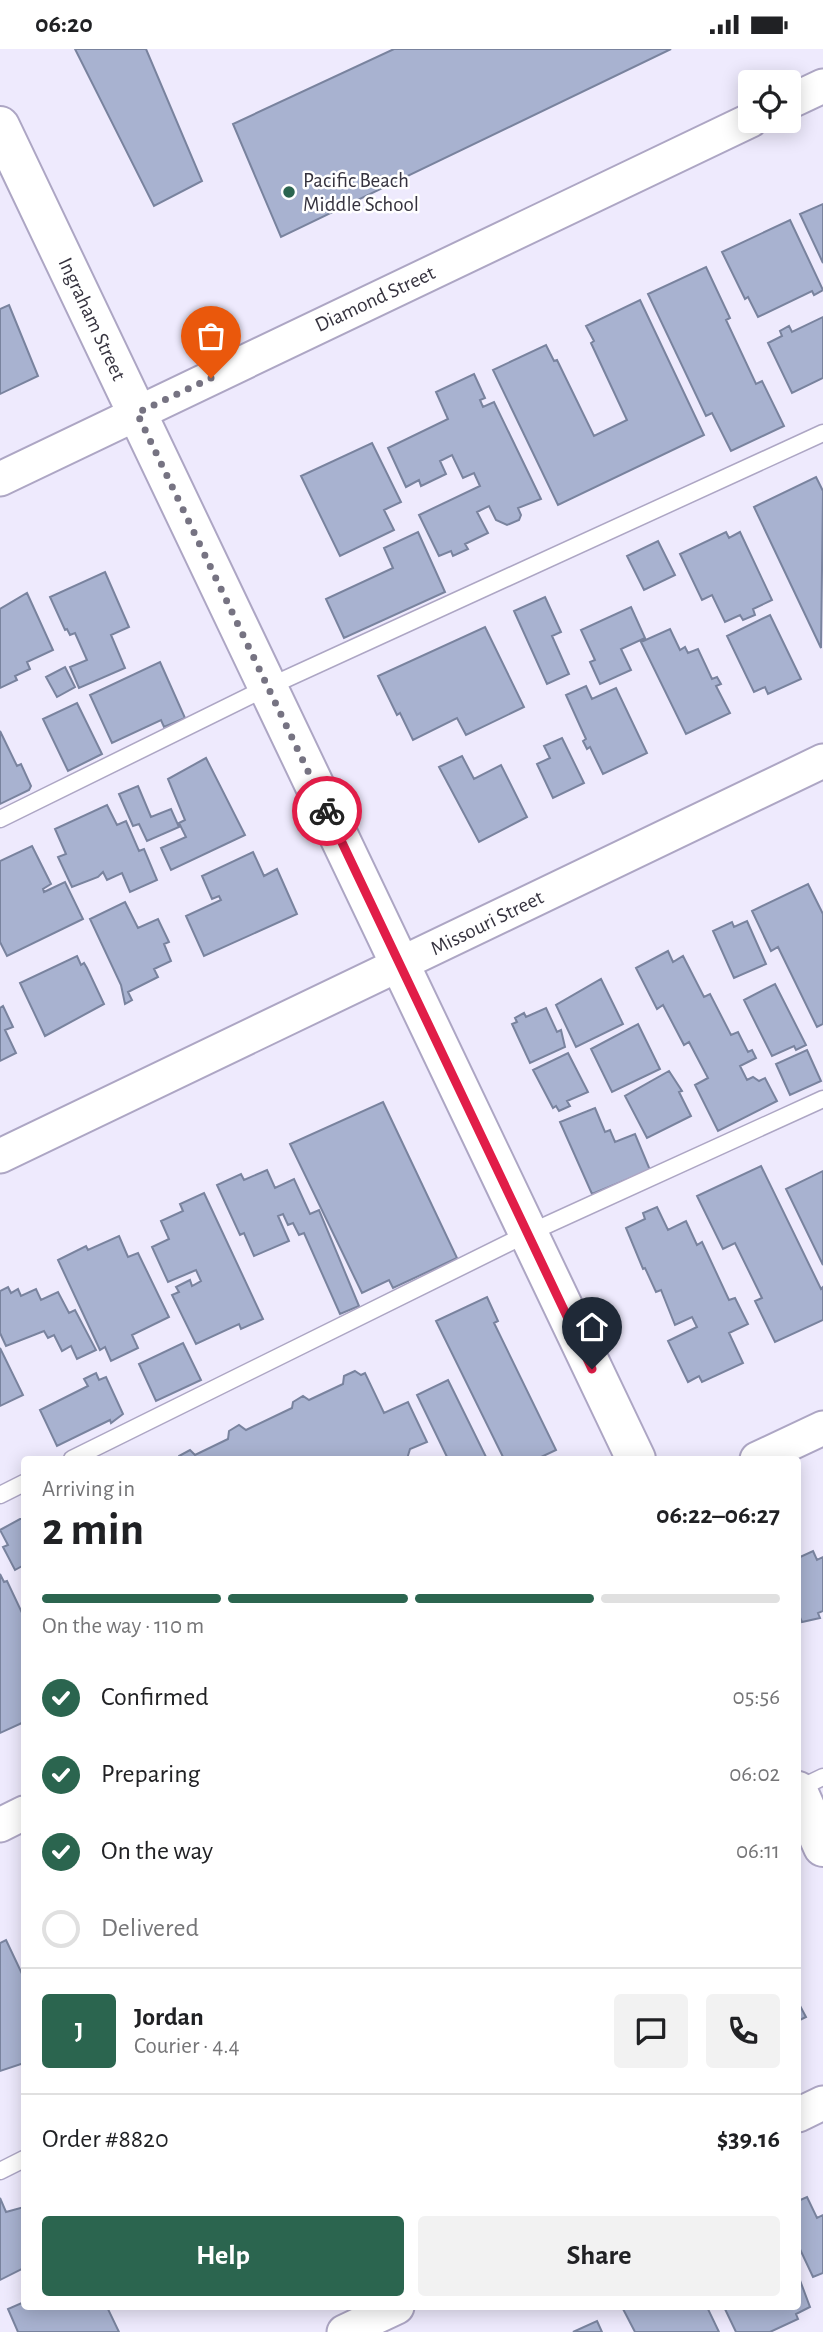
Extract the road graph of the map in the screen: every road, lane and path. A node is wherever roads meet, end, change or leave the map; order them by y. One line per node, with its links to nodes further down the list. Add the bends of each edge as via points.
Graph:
1 (823, 86): 2 (street)
2 (801, 96)
3 (738, 126): 5 (street, Diamond Street)
4 (4, 143): 5 (main road, Ingraham Street)
5 (137, 413): 7 (street, Diamond Street); 8 (main road, Ingraham Street)
6 (823, 433): 8 (lane)
7 (0, 479)
8 (266, 688): 10 (lane); 11 (main road, Ingraham Street)
9 (823, 761): 11 (street, Missouri Street)
10 (0, 819)
11 (401, 964): 13 (street, Missouri Street); 14 (main road, Ingraham Street)
12 (823, 1099): 14 (lane)
13 (0, 1156)
14 (527, 1234): 16 (lane); 17 (main road, Ingraham Street)
15 (823, 1428): 18 (street)
16 (78, 1456)
17 (635, 1456)
18 (763, 1456)
19 (21, 1484): 20 (lane)
20 (0, 1495)
21 (823, 1777): 22 (lane)
22 (801, 1788)
23 (801, 1797): 26 (main road)
24 (21, 1814): 25 (street)
25 (0, 1825)
26 (823, 1847)
27 (823, 2103): 28 (street)
28 (801, 2114)
29 (21, 2160): 30 (lane)
30 (0, 2171)
31 (391, 2310): 32 (street)
32 (344, 2332)

